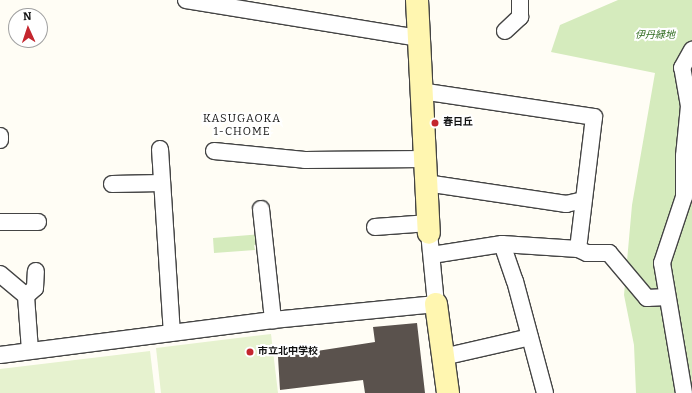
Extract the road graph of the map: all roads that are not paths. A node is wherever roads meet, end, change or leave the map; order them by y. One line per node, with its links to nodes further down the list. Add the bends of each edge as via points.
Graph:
1 (186, 0): 5 (street)
2 (416, 0): 5 (street)
3 (520, 0): 4 (street, via 520,17)
4 (505, 31)
5 (418, 38): 7 (street)
6 (692, 50): 28 (street, via 682,68 689,106 684,156 684,197 662,263)
7 (421, 91): 12 (street); 16 (street, via 594,117)
8 (0, 136): 9 (street)
9 (0, 140)
10 (160, 149): 13 (street)
11 (214, 151): 12 (street, via 304,160)
12 (425, 159): 14 (street)
13 (162, 183): 15 (street); 31 (street)
14 (426, 183): 16 (street, via 566,204); 21 (street)
15 (112, 184)
16 (584, 200): 23 (street)
17 (261, 209): 30 (street)
18 (0, 222): 19 (street)
19 (38, 222)
20 (375, 227): 21 (street)
21 (429, 228): 24 (street)
22 (502, 244): 23 (street); 24 (street); 32 (street)
23 (578, 249): 28 (street, via 587,253 609,253 647,298)
24 (432, 255): 29 (street)
25 (36, 271): 27 (street, via 35,288)
26 (0, 274): 27 (street)
27 (26, 296): 33 (street)
28 (667, 298): 38 (street)
29 (436, 304): 30 (street); 35 (street)
30 (273, 320): 31 (street)
31 (172, 333): 33 (street)
32 (530, 337): 35 (street); 37 (street)
33 (30, 351): 34 (street)
34 (0, 355)
35 (443, 357): 36 (street)
36 (448, 393)
37 (545, 393)
38 (684, 393)

